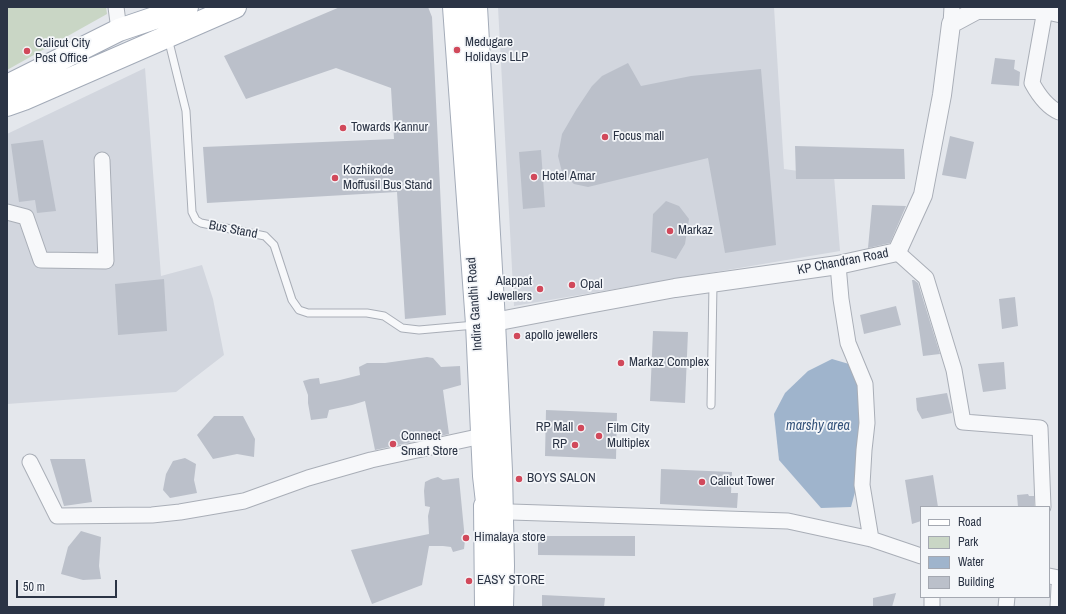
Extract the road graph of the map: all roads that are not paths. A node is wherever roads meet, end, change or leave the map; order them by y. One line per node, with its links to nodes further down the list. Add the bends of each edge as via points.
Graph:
1 (116, 7): 8 (street)
2 (187, 7): 8 (main road)
3 (234, 7): 9 (main road)
4 (454, 7): 18 (main road, Indira Gandhi Road)
5 (476, 7): 18 (main road, Indira Gandhi Road)
6 (1052, 12): 7 (street, KP Chandran Road, via 977,10); 12 (street, via 1032,83 1046,103)
7 (952, 15): 15 (street, KP Chandran Road, via 942,95 923,195)
8 (119, 30): 10 (main road)
9 (167, 36): 11 (main road); 18 (lane, Bus Stand, via 186,112 192,212 196,220 265,236 274,245 292,300 299,310 308,313 367,313 384,316 402,328 419,330)
10 (7, 86)
11 (7, 105)
12 (1059, 112)
13 (102, 160): 14 (street, via 106,261 41,260 26,217)
14 (7, 212)
15 (897, 252): 16 (street, KP Chandran Road); 23 (street, via 926,278 954,370 963,422 1040,428)
16 (838, 265): 17 (street, KP Chandran Road); 25 (street, via 848,343 865,384 867,424 862,485)
17 (713, 283): 18 (street, KP Chandran Road); 19 (lane)
18 (485, 323): 20 (main road, Indira Gandhi Road); 22 (main road, Indira Gandhi Road)
19 (711, 405)
20 (482, 436): 21 (street, via 371,460 308,478 244,501 152,515 57,516); 22 (main road, Indira Gandhi Road)
21 (30, 462)
22 (492, 473): 24 (main road); 28 (main road, Indira Gandhi Road, via 504,566)
23 (1043, 506)
24 (511, 512): 25 (street, via 788,521); 28 (main road)
25 (871, 539): 26 (street)
26 (920, 556)
27 (1059, 586): 29 (street)
28 (501, 605)
29 (1058, 607)

